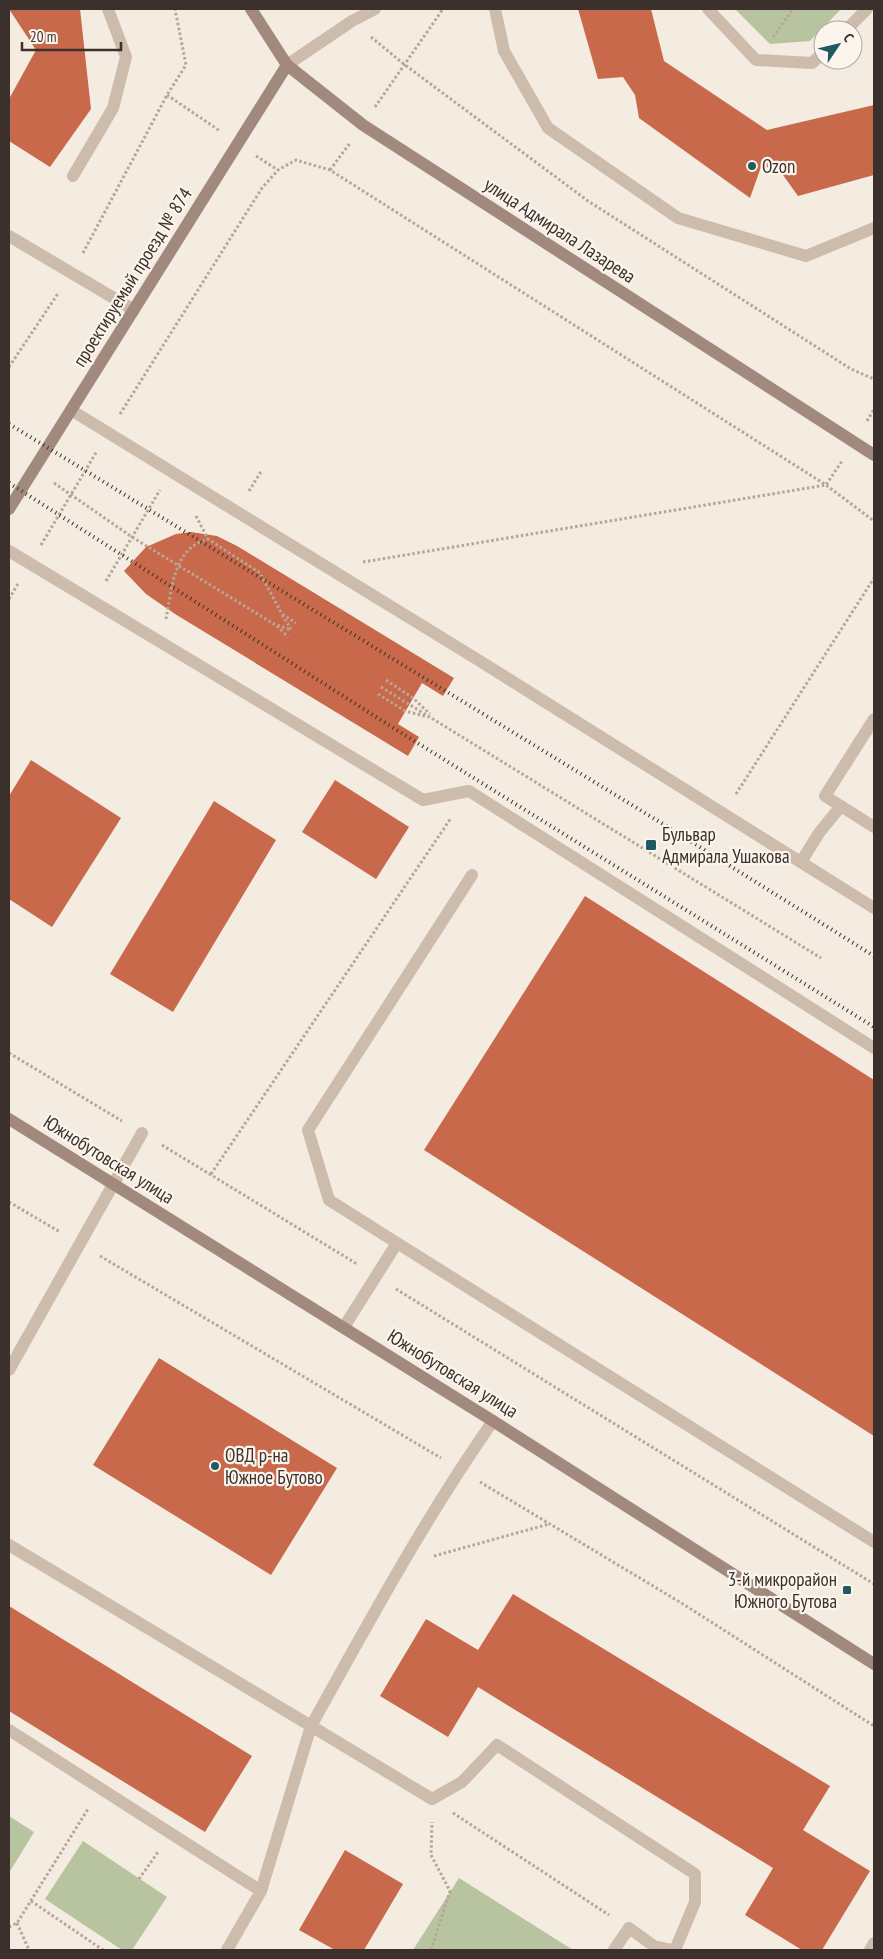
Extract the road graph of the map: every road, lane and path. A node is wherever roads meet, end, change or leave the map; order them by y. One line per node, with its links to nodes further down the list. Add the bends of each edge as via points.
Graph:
1 (108, 9): 14 (lane, via 126,57 113,108)
2 (175, 9): 17 (path, via 186,66 167,95)
3 (251, 9): 13 (street, улица Адмирала Лазарева)
4 (375, 9): 13 (lane)
5 (443, 9): 20 (path, via 405,65 588,201 851,369)
6 (495, 9): 15 (lane, via 504,51 548,128 678,218 806,256)
7 (708, 9): 11 (lane)
8 (793, 9): 11 (path)
9 (867, 9): 10 (lane)
10 (856, 20)
11 (756, 60): 12 (lane)
12 (813, 63)
13 (287, 65): 18 (street, проектируемый проезд № 874); 24 (street, улица Адмирала Лазарева, via 363,124)
14 (73, 176)
15 (874, 228)
16 (9, 236): 17 (lane)
17 (71, 273): 18 (lane); 19 (path)
18 (134, 310): 22 (street, проектируемый проезд № 874)
19 (9, 367)
20 (874, 379)
21 (874, 409): 24 (path)
22 (71, 410): 23 (lane); 29 (street, проектируемый проезд № 874)
23 (108, 433): 26 (lane); 27 (path, via 262,188 278,170 296,160 330,170); 28 (path)
24 (854, 442): 25 (street, улица Адмирала Лазарева); 27 (path)
25 (874, 455)
26 (172, 471): 31 (path); 35 (lane)
27 (826, 485): 30 (path); 35 (path)
28 (71, 494): 31 (path); 33 (path)
29 (9, 509)
30 (874, 521)
31 (132, 537): 34 (path); 38 (path)
32 (9, 551): 33 (lane)
33 (30, 563): 37 (path); 38 (lane)
34 (178, 565): 39 (path, via 195,544 208,539 255,568); 41 (path); 43 (path)
35 (328, 567): 51 (lane)
36 (874, 578): 51 (path)
37 (9, 599)
38 (94, 601): 43 (lane)
39 (282, 614): 40 (path); 41 (path, via 291,630)
40 (296, 623)
41 (274, 624): 42 (path)
42 (288, 637)
43 (161, 641): 49 (lane, via 423,800)
44 (386, 680): 47 (path, via 413,698)
45 (381, 687): 47 (path)
46 (378, 694): 47 (path, via 405,711)
47 (433, 718): 56 (path)
48 (873, 723): 50 (lane, via 825,796)
49 (469, 791): 57 (lane); 61 (path)
50 (840, 806): 52 (lane); 53 (lane)
51 (723, 814): 53 (lane)
52 (874, 827)
53 (801, 862): 55 (lane)
54 (472, 875): 64 (lane, via 308,1130 329,1200)
55 (874, 908)
56 (821, 958)
57 (874, 1048)
58 (9, 1053): 60 (path)
59 (9, 1119): 62 (street, Южнобутовская улица)
60 (142, 1133): 61 (path); 62 (lane)
61 (211, 1174): 66 (path)
62 (115, 1184): 65 (lane); 67 (street, Южнобутовская улица)
63 (9, 1202): 65 (path)
64 (397, 1243): 66 (lane); 72 (lane)
65 (80, 1244): 68 (lane); 70 (path)
66 (376, 1276): 67 (lane); 75 (path)
67 (344, 1328): 69 (street, Южнобутовская улица)
68 (9, 1370)
69 (493, 1421): 70 (lane); 76 (street, Южнобутовская улица)
70 (459, 1469): 71 (path); 74 (lane)
71 (549, 1523): 74 (path); 78 (path)
72 (874, 1542)
73 (9, 1545): 77 (lane)
74 (400, 1565): 77 (lane)
75 (874, 1584)
76 (874, 1664)
77 (311, 1726): 81 (lane); 84 (lane)
78 (874, 1726)
79 (9, 1730): 80 (lane)
80 (102, 1787): 82 (lane); 85 (path)
81 (432, 1799): 88 (path); 93 (path, via 431,1855 450,1891); 95 (lane, via 462,1782 497,1745 695,1874 695,1902)
82 (172, 1833): 83 (path); 84 (lane)
83 (139, 1879)
84 (261, 1891): 92 (lane)
85 (31, 1901): 86 (path); 91 (path)
86 (18, 1924): 87 (path); 90 (path)
87 (9, 1927)
88 (629, 1928): 94 (lane); 95 (lane, via 654,1946)
89 (874, 1943): 96 (lane)
90 (29, 1950)
91 (103, 1950)
92 (227, 1950)
93 (432, 1950)
94 (614, 1950)
95 (674, 1950)
96 (870, 1950)

